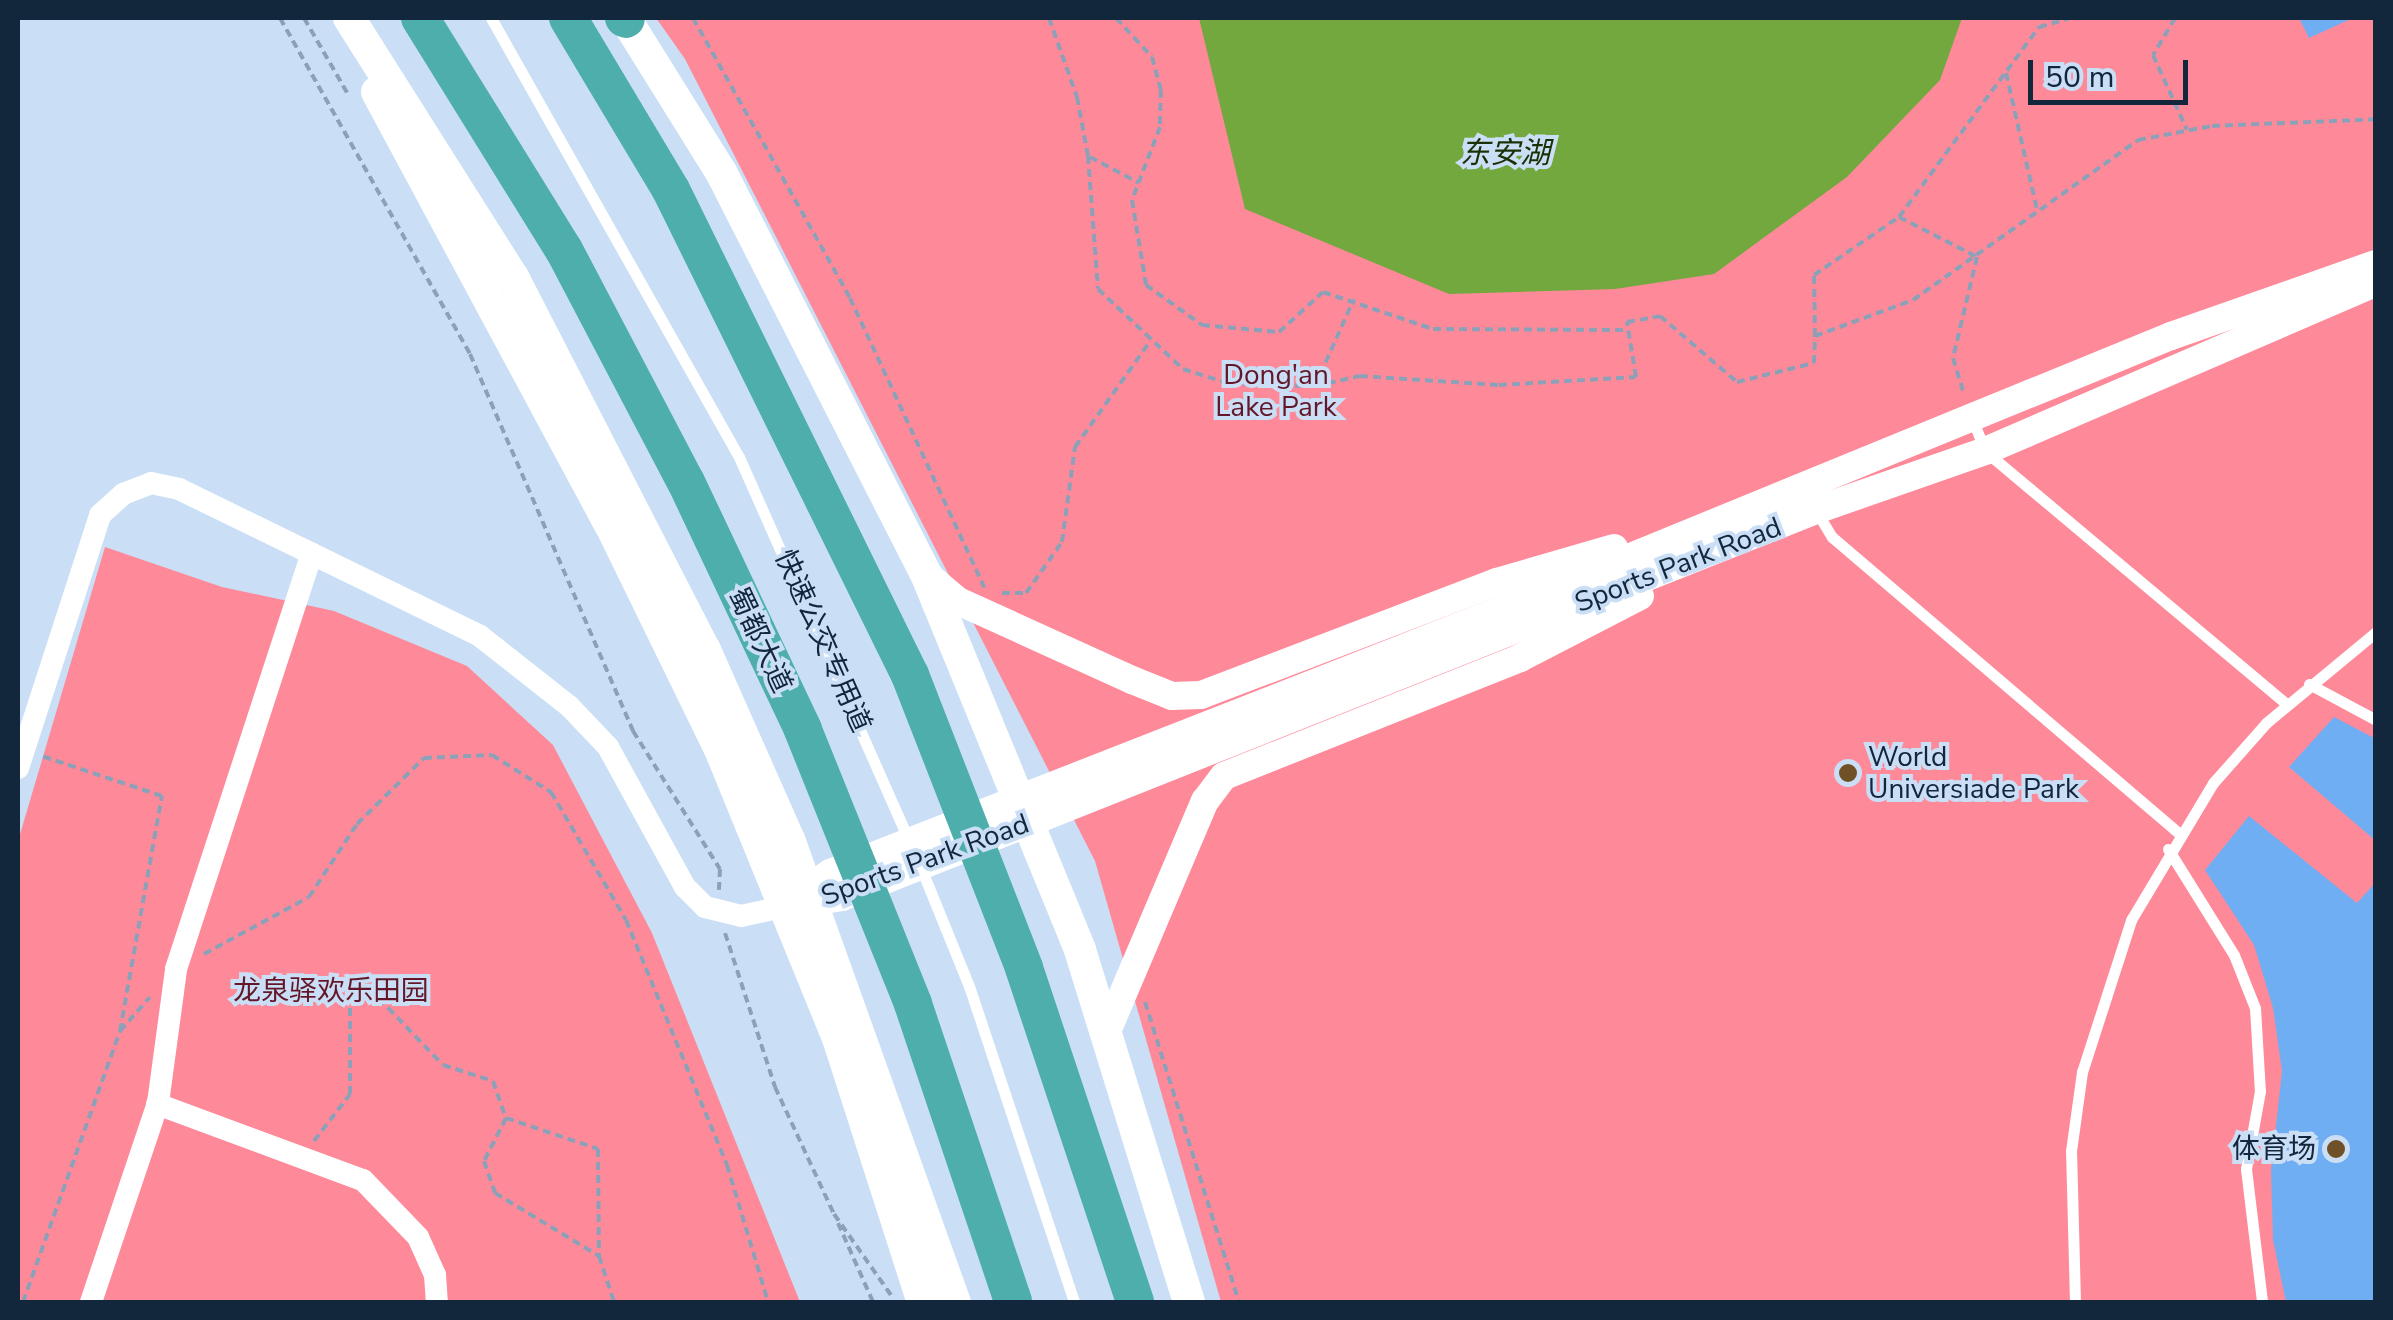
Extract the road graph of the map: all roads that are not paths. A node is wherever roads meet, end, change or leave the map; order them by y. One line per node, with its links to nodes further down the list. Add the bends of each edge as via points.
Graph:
1 (338, 18): 22 (main road, via 610,524)
2 (349, 18): 28 (main road, via 513,277 620,474 790,842)
3 (420, 18): 29 (highway, 蜀都大道, via 564,250 686,482 803,730 913,1004)
4 (491, 18): 30 (lane, 快速公交专用道, via 613,224 738,456 854,706 969,986)
5 (568, 18): 31 (highway, via 671,190 910,675 1024,968)
6 (625, 18): 14 (main road, via 721,172)
7 (2376, 264): 9 (street, Sports Park Road)
8 (2376, 283): 10 (street, Sports Park Road)
9 (1971, 416): 10 (lane); 11 (street, Sports Park Road)
10 (1985, 451): 11 (street, Sports Park Road); 17 (lane)
11 (1811, 498): 12 (street, Sports Park Road); 20 (lane, via 1832,538)
12 (1769, 516): 14 (street, via 1497,582 1230,687 1172,696 958,600); 22 (street, Sports Park Road, via 830,873); 23 (street, via 1520,658 1224,776 1205,801)
13 (312, 554): 19 (street, via 179,489 151,483 122,494 100,515 88,542); 22 (street, via 480,636 569,706 608,747 685,887 717,910 741,916); 24 (street, via 176,969)
14 (926, 574): 23 (main road)
15 (2376, 632): 16 (lane)
16 (2308, 684): 17 (lane); 18 (lane)
17 (2286, 704): 20 (lane, via 2213,784)
18 (2376, 720)
19 (20, 759)
20 (2179, 834): 21 (lane)
21 (2168, 850): 33 (lane, via 2110,976 2082,1072 2071,1151); 34 (lane, via 2234,955 2255,1008 2260,1090 2246,1169)
22 (786, 906): 27 (main road, via 838,1038)
23 (1108, 1029): 32 (main road)
24 (157, 1104): 25 (street); 26 (street, via 362,1180 418,1237)
25 (91, 1302)
26 (437, 1302)
27 (923, 1302)
28 (955, 1302)
29 (1012, 1302)
30 (1074, 1302)
31 (1135, 1302)
32 (1189, 1302)
33 (2075, 1302)
34 (2262, 1302)

